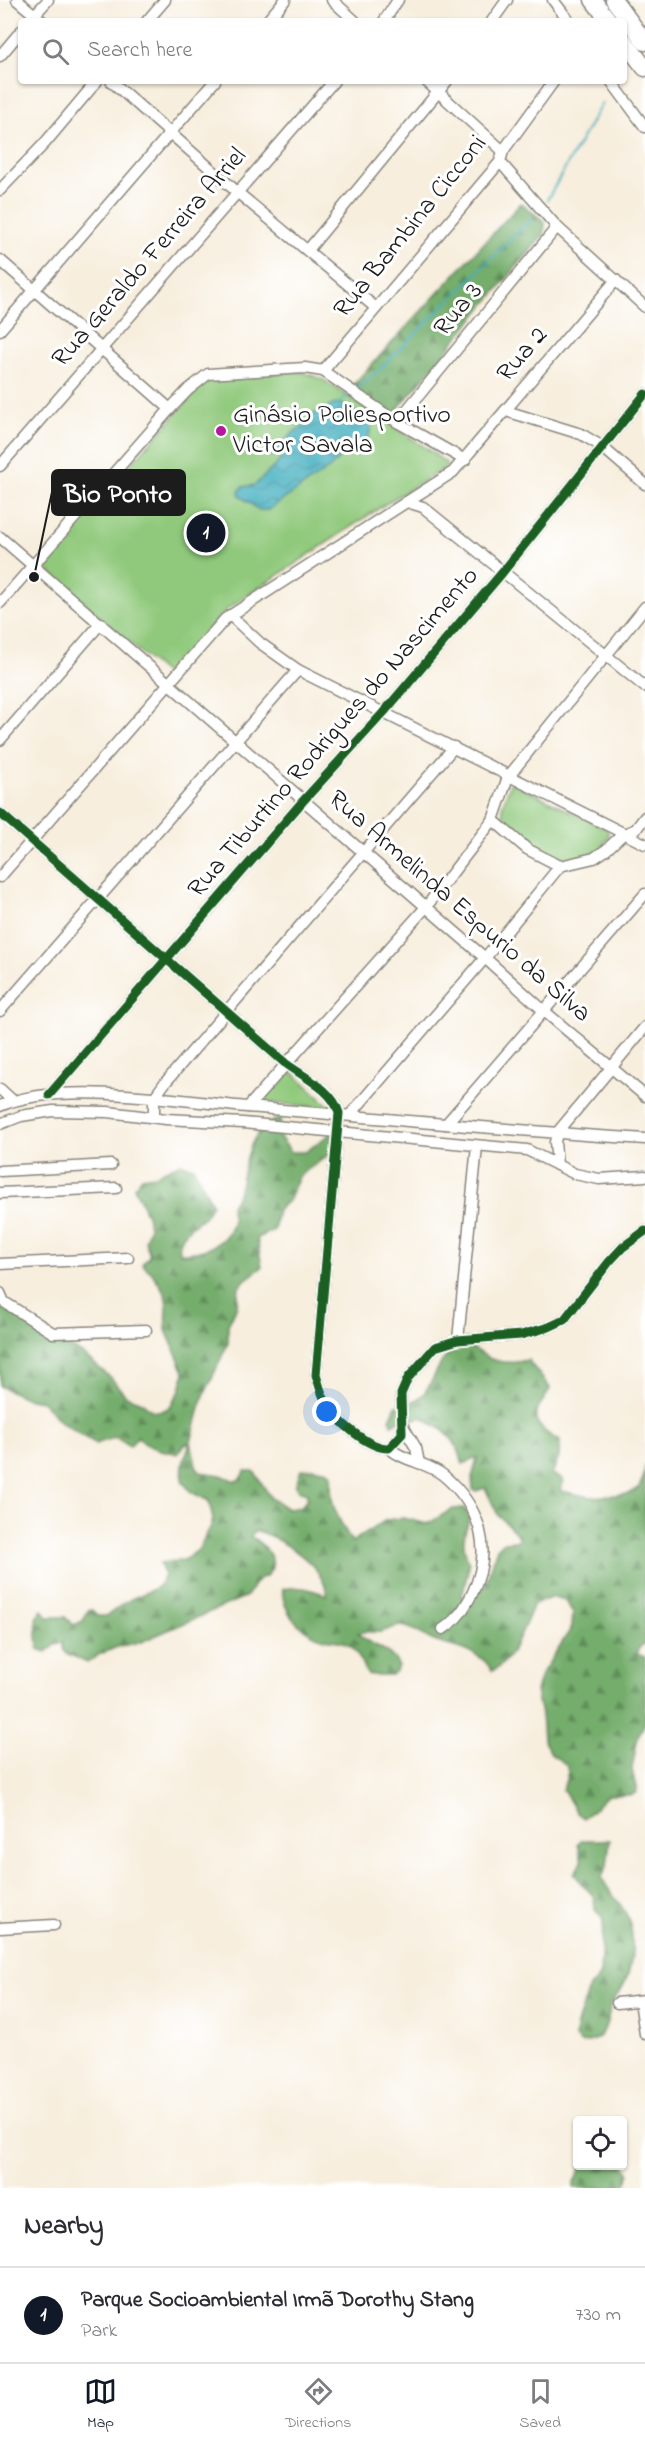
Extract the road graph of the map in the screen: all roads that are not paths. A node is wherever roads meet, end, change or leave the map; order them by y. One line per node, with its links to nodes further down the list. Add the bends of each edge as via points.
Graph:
1 (17, 0): 11 (street)
2 (48, 0): 12 (street)
3 (165, 0): 13 (street)
4 (285, 0): 14 (street)
5 (332, 0): 15 (street)
6 (398, 0): 16 (street)
7 (507, 0): 17 (street)
8 (553, 0): 18 (street)
9 (593, 0): 19 (highway)
10 (614, 0): 21 (highway)
11 (34, 18)
12 (36, 18)
13 (150, 18)
14 (270, 18)
15 (352, 18)
16 (386, 18)
17 (494, 18)
18 (567, 18)
19 (607, 18)
20 (18, 35): 23 (street)
21 (645, 42)
22 (627, 46): 24 (highway)
23 (0, 56)
24 (645, 68)
25 (94, 84): 38 (street)
26 (114, 84): 35 (street)
27 (212, 84): 35 (street)
28 (331, 84): 39 (street, Rua Geraldo Ferreira Arriel)
29 (430, 84): 33 (street)
30 (445, 84): 33 (street)
31 (552, 84): 36 (street, Rua Bambina Cicconi)
32 (613, 84): 34 (street)
33 (439, 92): 36 (street); 41 (street)
34 (645, 127)
35 (170, 134): 39 (street); 44 (street)
36 (503, 151): 37 (street, Rua Bambina Cicconi)
37 (500, 162): 40 (street); 46 (street, Rua Bambina Cicconi)
38 (0, 190)
39 (237, 192): 41 (street); 48 (street, Rua Geraldo Ferreira Arriel)
40 (557, 227): 43 (street); 53 (street, Rua 3)
41 (308, 250): 46 (street)
42 (0, 260): 44 (street)
43 (616, 280): 45 (street); 52 (street, Rua 2)
44 (35, 290): 47 (street); 48 (street)
45 (645, 307)
46 (376, 308): 49 (street, Rua Bambina Cicconi)
47 (0, 330)
48 (100, 349): 51 (street); 56 (street, Rua Geraldo Ferreira Arriel)
49 (323, 371): 51 (street, via 305,368 208,374); 53 (street)
50 (645, 394): 54 (street, Rua Tiburtino Rodrigues do Nascimento)
51 (170, 410): 60 (street)
52 (506, 411): 54 (street, via 581,434); 55 (street, Rua 2)
53 (397, 422): 55 (street)
54 (601, 446): 57 (street); 61 (street, Rua Tiburtino Rodrigues do Nascimento)
55 (465, 460): 58 (street, Rua 2, via 447,477)
56 (0, 466)
57 (645, 484)
58 (407, 502): 61 (street, via 423,507); 64 (street, Rua 2)
59 (0, 537): 60 (street, Rua Armelinda Espurio da Silva)
60 (34, 565): 62 (street); 65 (street, Rua Armelinda Espurio da Silva)
61 (502, 573): 66 (street); 70 (street, Rua Tiburtino Rodrigues do Nascimento)
62 (0, 603)
63 (645, 607): 66 (street)
64 (230, 615): 67 (street); 68 (street, Rua 2)
65 (101, 623): 68 (street, Rua Armelinda Espurio da Silva); 71 (street)
66 (605, 655): 69 (street); 74 (street)
67 (298, 670): 70 (street); 72 (street)
68 (168, 685): 72 (street, Rua Armelinda Espurio da Silva); 80 (street, Rua 2)
69 (645, 687)
70 (384, 712): 73 (street); 75 (street, Rua Tiburtino Rodrigues do Nascimento)
71 (0, 740)
72 (235, 743): 75 (street, Rua Armelinda Espurio da Silva); 86 (street)
73 (454, 747): 74 (street); 82 (street)
74 (508, 777): 78 (street); 79 (street)
75 (303, 801): 82 (street, Rua Armelinda Espurio da Silva); 88 (street, Rua Tiburtino Rodrigues do Nascimento)
76 (0, 813): 80 (street)
77 (645, 818): 79 (street, via 636,829)
78 (493, 820): 83 (street, via 527,849); 87 (street)
79 (622, 835): 81 (street); 83 (street, via 594,858)
80 (31, 841): 84 (street, Rua 2); 86 (street)
81 (645, 844)
82 (363, 853): 87 (street, Rua Armelinda Espurio da Silva); 92 (street)
83 (560, 866): 89 (street)
84 (0, 877)
85 (645, 894): 90 (street)
86 (98, 899): 88 (street); 91 (street)
87 (426, 907): 89 (street, Rua Armelinda Espurio da Silva); 94 (street)
88 (166, 958): 92 (street); 97 (street, Rua Tiburtino Rodrigues do Nascimento)
89 (485, 958): 90 (street, Rua Armelinda Espurio da Silva); 103 (street)
90 (543, 1010): 95 (street, Rua Armelinda Espurio da Silva); 106 (street)
91 (0, 1011)
92 (226, 1011): 94 (street); 99 (street)
93 (645, 1027): 95 (street)
94 (285, 1063): 102 (street); 103 (street, via 330,1095)
95 (610, 1067): 98 (street, Rua Armelinda Espurio da Silva); 108 (street)
96 (0, 1089): 100 (street)
97 (49, 1095): 99 (street); 100 (street)
98 (645, 1096)
99 (154, 1098): 102 (street); 104 (street)
100 (12, 1100): 101 (street)
101 (0, 1106)
102 (248, 1107): 103 (street)
103 (341, 1114): 106 (street); 107 (street)
104 (154, 1117): 105 (street, via 53,1112 21,1116); 107 (street)
105 (0, 1124)
106 (446, 1124): 108 (street)
107 (334, 1132): 110 (street); 124 (street, via 316,1375 334,1414 368,1443)
108 (557, 1133): 109 (street); 112 (street)
109 (645, 1139)
110 (477, 1146): 112 (street, via 528,1150); 122 (street)
111 (111, 1165): 113 (street)
112 (557, 1165): 114 (street, via 599,1179)
113 (0, 1171)
114 (645, 1176)
115 (116, 1188): 116 (street)
116 (0, 1193)
117 (645, 1231): 122 (street, via 609,1262 564,1320 521,1335)
118 (128, 1257): 119 (street)
119 (0, 1264)
120 (0, 1294): 121 (street, via 4,1302 53,1334)
121 (146, 1330)
122 (458, 1340): 123 (street, via 435,1347 408,1378 401,1394)
123 (403, 1426): 124 (street, via 402,1434); 125 (street, via 416,1448)
124 (389, 1448): 125 (street, via 399,1457)
125 (419, 1463): 126 (street, via 441,1473 463,1495 478,1520 484,1546 480,1578 463,1611)
126 (443, 1629)
127 (54, 1925): 128 (street)
128 (0, 1928)
129 (643, 2001): 130 (street); 131 (street)
130 (617, 2003)
131 (645, 2034)

